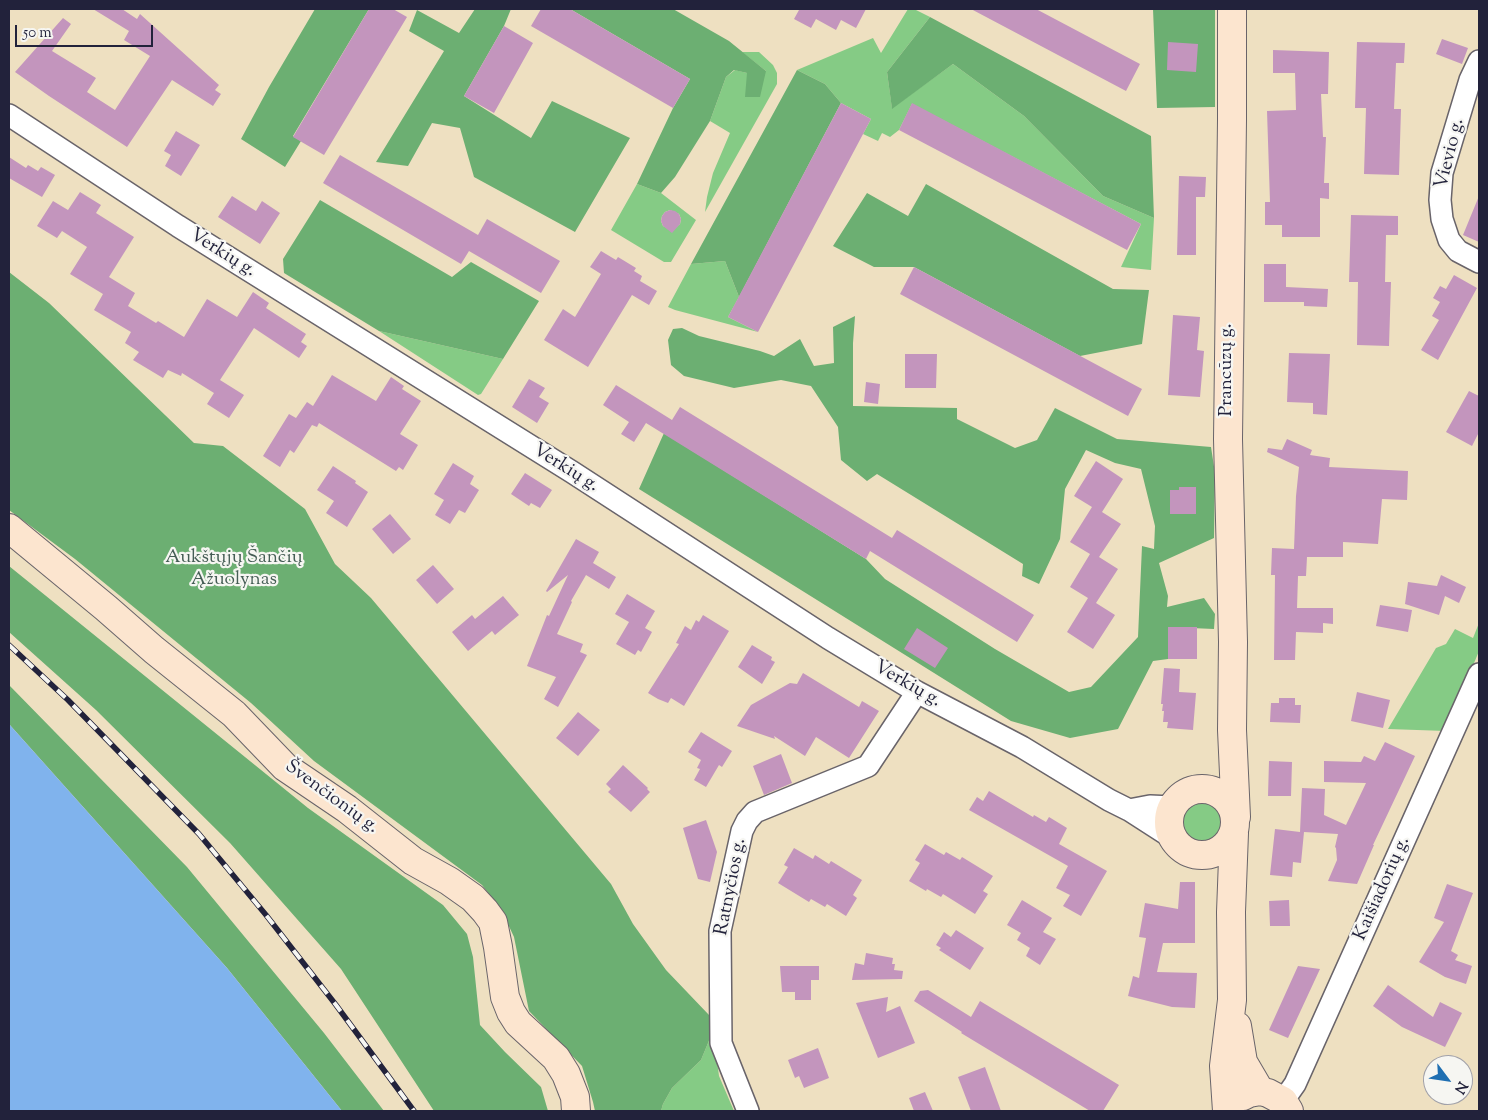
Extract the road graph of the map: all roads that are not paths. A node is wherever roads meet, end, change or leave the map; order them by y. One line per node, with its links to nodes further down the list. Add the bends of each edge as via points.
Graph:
1 (1232, 9): 9 (street, Prancūzų g., via 1228,439)
2 (1479, 61): 4 (street, Vievio g., via 1470,80 1442,173 1440,200 1449,240 1458,251)
3 (9, 115): 7 (street, Verkių g., via 178,226)
4 (1479, 262)
5 (9, 528): 19 (street, Švenčionių g., via 234,714 285,767 347,809 413,861 450,881 486,911 493,922 510,1012 556,1058 575,1097)
6 (1479, 674): 8 (street, Kaišiadorių g.)
7 (917, 692): 12 (street, Verkių g., via 1022,747); 20 (street, Ratnyčios g., via 868,766 755,812 742,830 720,931 721,1043)
8 (1470, 719): 18 (street, Kaišiadorių g., via 1294,1084)
9 (1232, 730): 10 (street, Prancūzų g., via 1220,762); 13 (street, Prancūzų g.)
10 (1202, 788): 11 (street, via 1185,794); 13 (street, via 1220,793 1228,800 1233,808)
11 (1172, 807): 12 (street, via 1150,806); 14 (street, via 1169,823)
12 (1129, 810): 14 (street, Verkių g.)
13 (1235, 825): 15 (street, via 1230,840 1218,852); 16 (street, Prancūzų g.)
14 (1174, 840): 15 (street, via 1186,851)
15 (1202, 856): 16 (street, Prancūzų g., via 1219,876)
16 (1230, 912): 17 (street, Prancūzų g.)
17 (1232, 1000): 18 (street, Prancūzų g., via 1243,1062); 21 (street, Prancūzų g., via 1224,1066)
18 (1277, 1101): 21 (street, via 1249,1093)
19 (576, 1111)
20 (748, 1111)
21 (1228, 1111)

